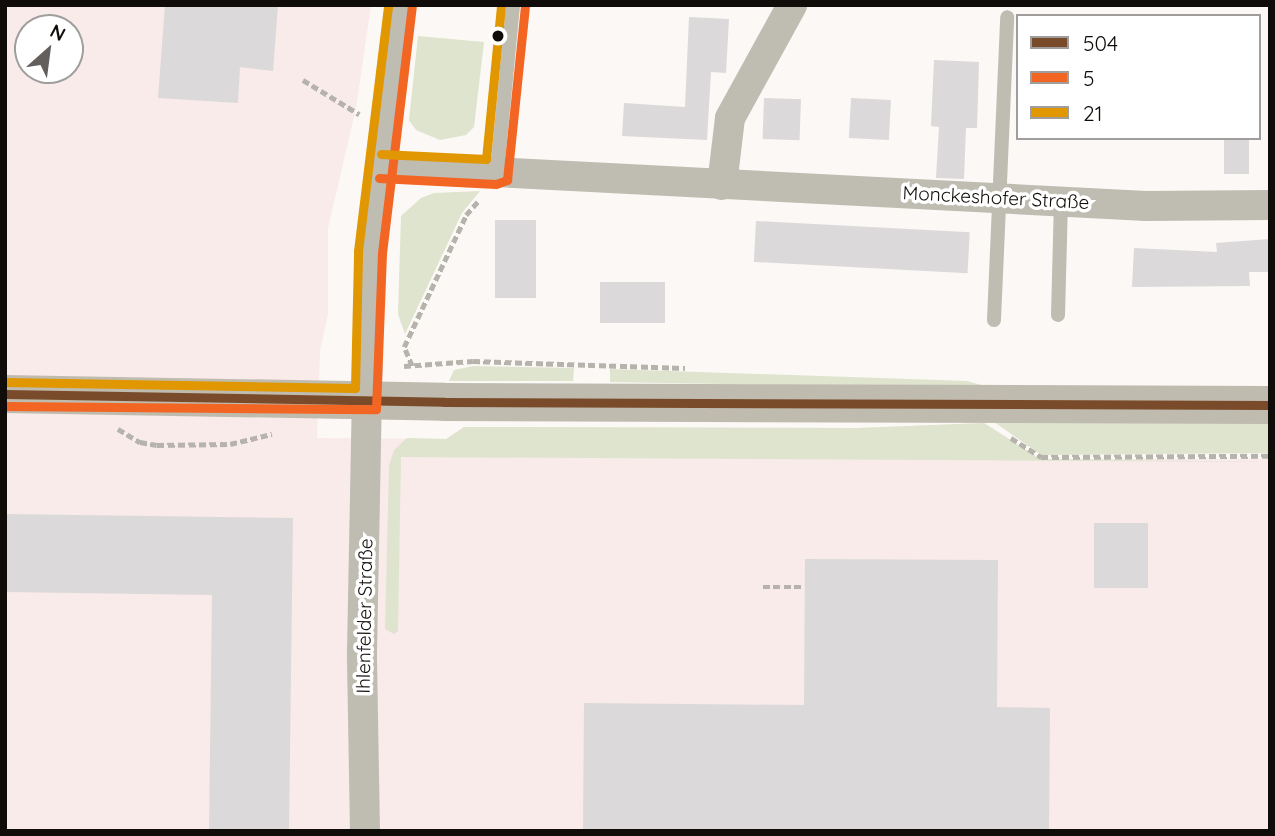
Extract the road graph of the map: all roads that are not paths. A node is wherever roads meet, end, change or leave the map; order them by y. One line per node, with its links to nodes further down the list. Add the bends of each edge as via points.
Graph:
1 (400, 5): 5 (street, Ihlenfelder Straße)
2 (513, 5): 6 (lane)
3 (792, 5): 7 (street, via 730,118)
4 (1007, 17): 8 (lane)
5 (380, 166): 6 (street, Monckeshofer Straße); 13 (street, Ihlenfelder Straße, via 370,252)
6 (493, 183): 7 (street, Monckeshofer Straße)
7 (722, 185): 8 (street, Monckeshofer Straße)
8 (997, 198): 9 (street, Monckeshofer Straße); 12 (lane)
9 (1061, 201): 10 (street, Monckeshofer Straße, via 1238,208); 11 (lane)
10 (1270, 205)
11 (1058, 315)
12 (994, 320)
13 (367, 384): 14 (main road); 15 (main road); 16 (street, Ihlenfelder Straße)
14 (5, 394)
15 (1270, 405)
16 (365, 831)

